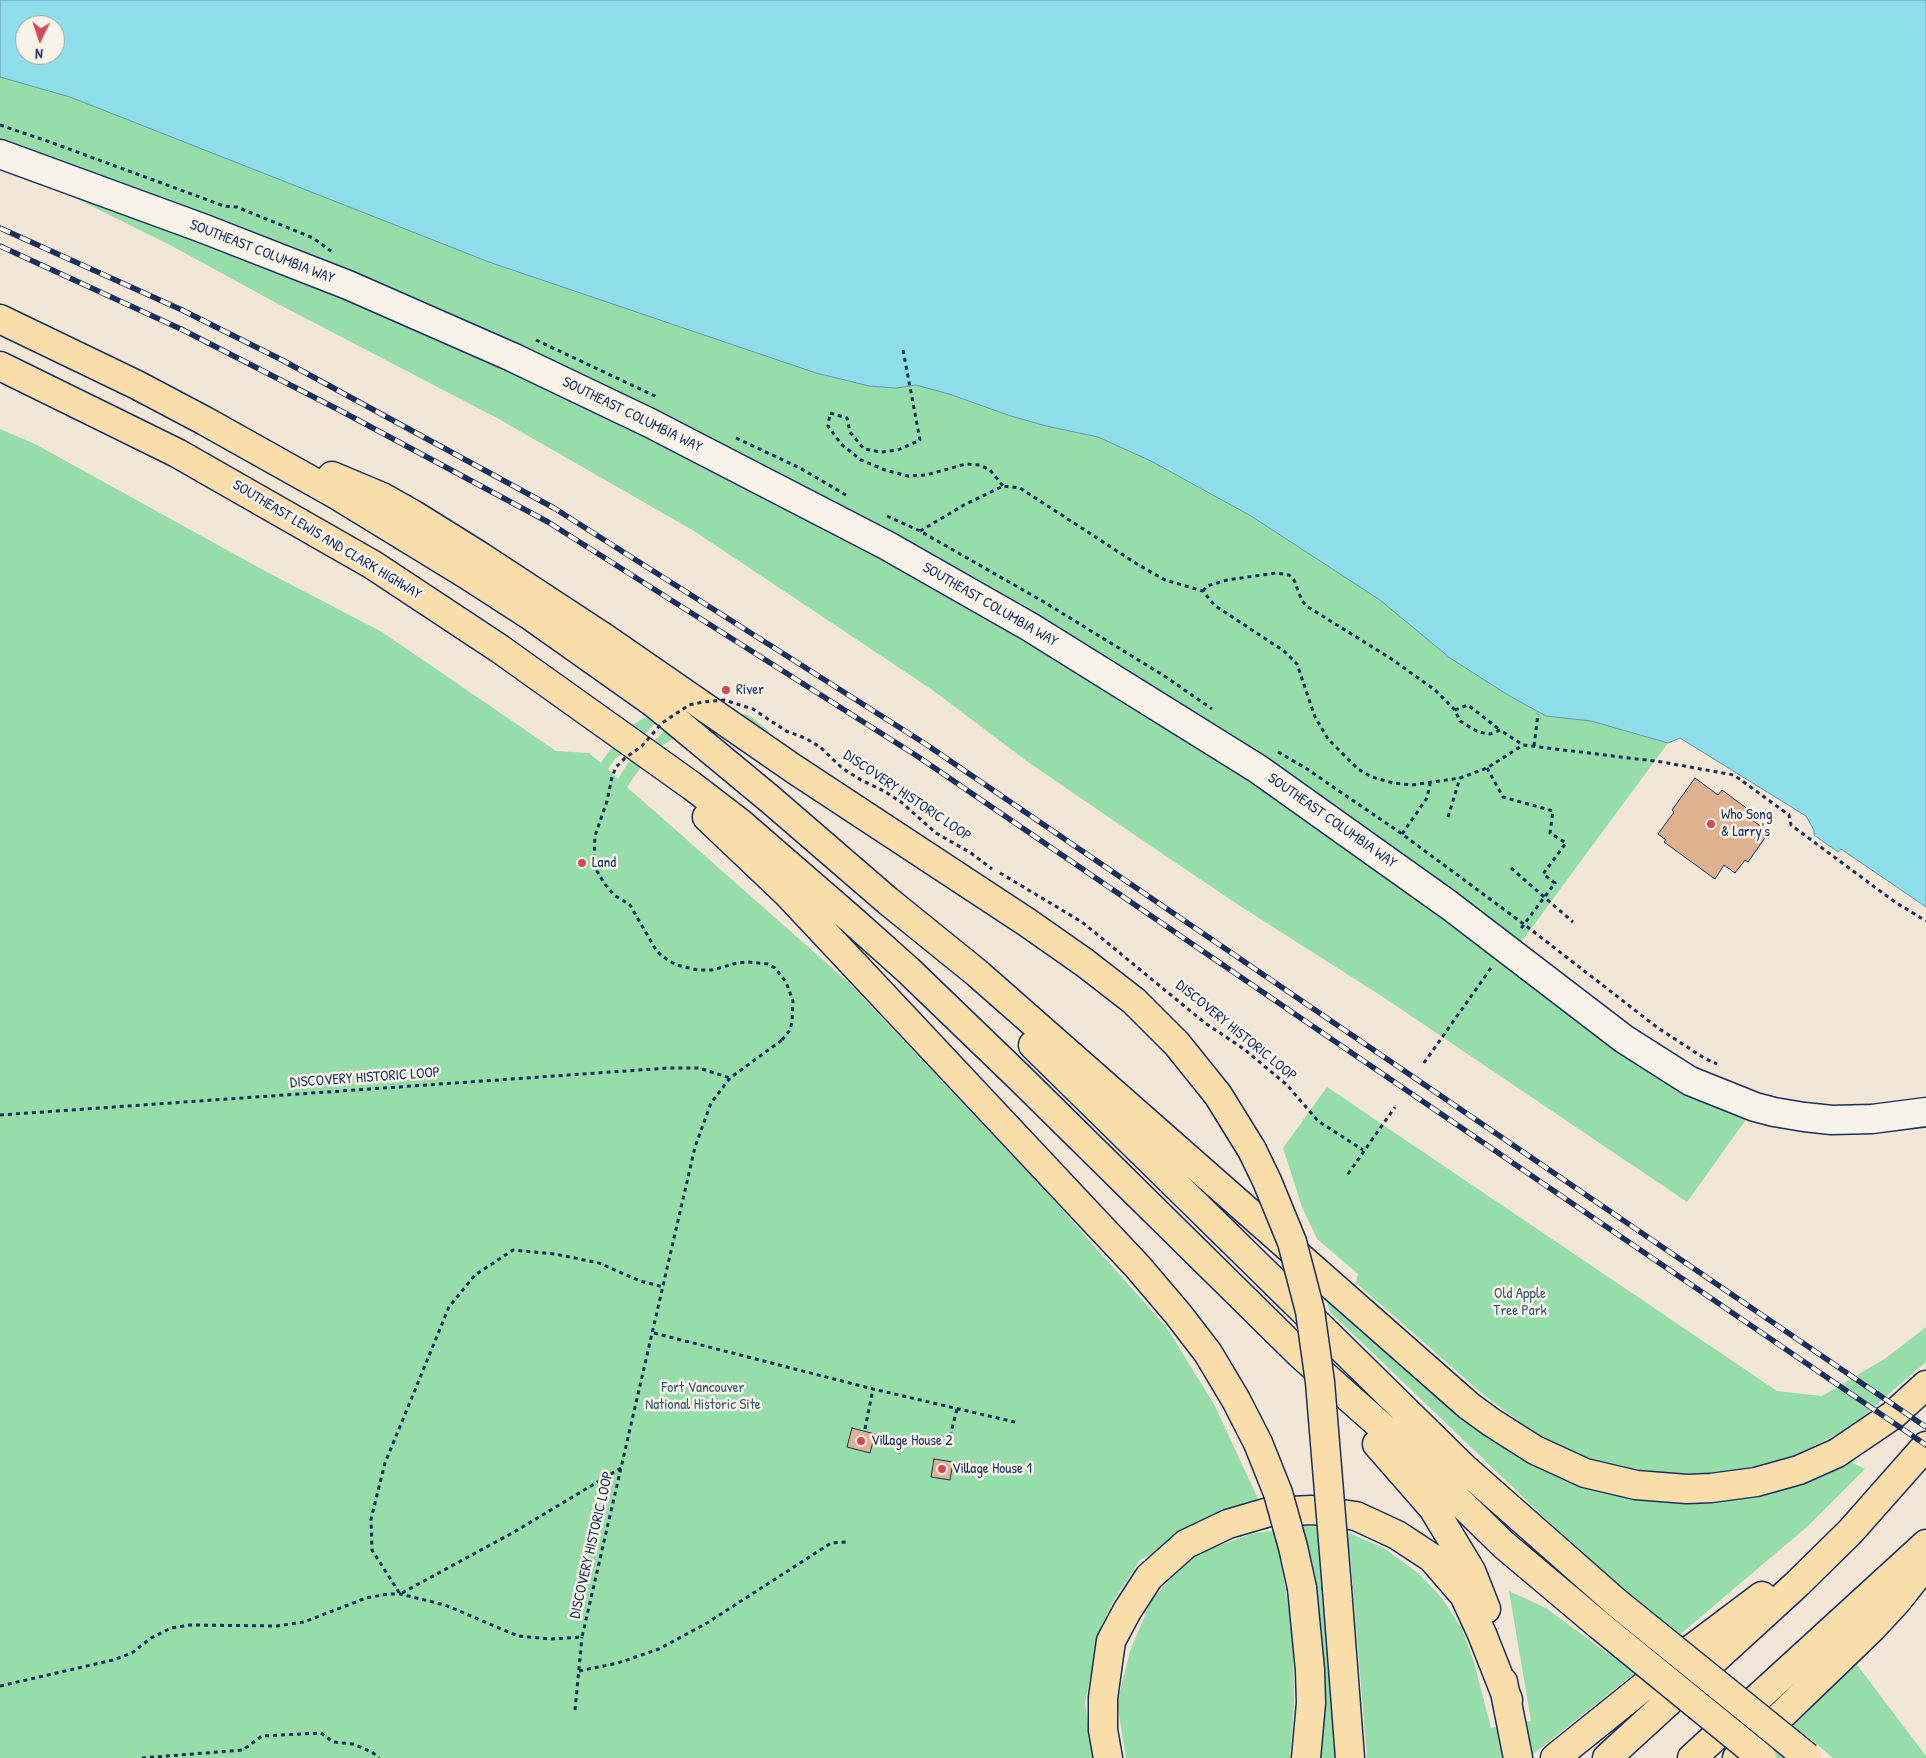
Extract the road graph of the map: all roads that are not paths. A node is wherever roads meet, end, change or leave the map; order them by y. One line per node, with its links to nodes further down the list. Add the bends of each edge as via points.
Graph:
1 (0, 154): 7 (street, SOUTHEAST COLUMBIA WAY, via 348,285 650,423 886,545 1013,618 1266,775 1394,864 1624,1039 1690,1081 1774,1112 1832,1120)
2 (0, 320): 4 (highway, via 137,385)
3 (0, 366): 5 (highway, SOUTHEAST LEWIS AND CLARK HIGHWAY, via 177,453 357,556 500,649)
4 (271, 457): 6 (highway, via 458,569 593,659 713,751); 17 (highway, bridge, via 347,481 382,497 590,628 794,769 1065,948 1134,1002 1177,1044 1218,1095 1252,1150 1286,1227 1310,1311 1320,1382)
5 (634, 746): 8 (highway, via 739,822 901,964); 16 (highway, bridge, via 786,892 1138,1266 1208,1353 1258,1443 1278,1493 1293,1547 1302,1588 1310,1670)
6 (888, 901): 9 (highway, via 977,973 1470,1406 1512,1437 1560,1463 1610,1480 1661,1488 1711,1488 1756,1482 1799,1470 1843,1449 1893,1415); 24 (highway, bridge, via 1464,1468 1617,1603)
7 (1926, 1112)
8 (1301, 1356): 14 (highway, via 1433,1508 1470,1571 1487,1612); 23 (highway, bridge, via 1391,1435 1504,1545)
9 (1926, 1385)
10 (1926, 1446): 11 (highway)
11 (1850, 1532): 19 (highway, via 1712,1633); 20 (highway)
12 (1926, 1544): 21 (highway)
13 (1926, 1564): 22 (highway, via 1872,1628)
14 (1508, 1700): 15 (highway, via 1464,1594 1432,1558 1397,1535 1356,1516 1312,1510 1269,1512 1228,1524 1186,1544 1149,1577 1111,1640 1102,1698); 18 (highway)
15 (1108, 1758)
16 (1306, 1758)
17 (1350, 1758)
18 (1518, 1758)
19 (1555, 1758)
20 (1607, 1758)
21 (1692, 1758)
22 (1737, 1758)
23 (1762, 1758)
24 (1808, 1758)

